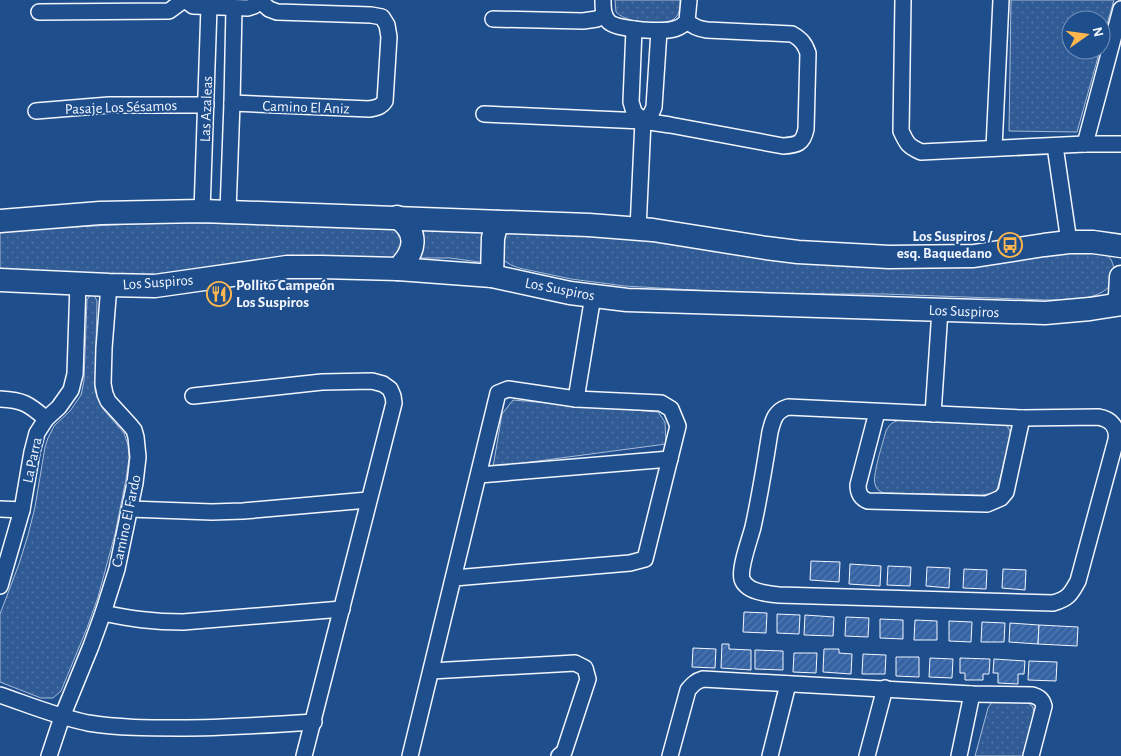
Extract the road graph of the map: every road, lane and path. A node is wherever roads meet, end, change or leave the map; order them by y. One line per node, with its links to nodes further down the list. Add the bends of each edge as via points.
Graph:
1 (184, 0): 6 (street, via 193,6); 10 (street, via 169,11)
2 (260, 0): 7 (street, via 251,8); 15 (street, Camino El Aniz, via 277,12 382,17 389,37 385,101 379,107 369,109)
3 (689, 0): 12 (street)
4 (903, 0): 23 (street, via 901,131 906,142 921,152)
5 (1001, 0): 23 (street)
6 (209, 6): 7 (street); 16 (street, Las Azaleas)
7 (234, 8): 15 (street, Las Azaleas)
8 (603, 8): 11 (street, via 597,19 584,21); 13 (street, via 610,22 618,27)
9 (1121, 9): 20 (street)
10 (39, 12)
11 (493, 19)
12 (687, 21): 14 (street, via 676,29); 19 (street, via 699,29 782,33 798,37 808,53 804,136 798,144 783,146)
13 (634, 29): 14 (street); 19 (street, via 631,102 634,112)
14 (659, 30): 19 (street, via 654,107)
15 (232, 103): 25 (street, Las Azaleas)
16 (206, 105): 17 (street, Pasaje Los Sésamos, via 110,105); 24 (street, Las Azaleas)
17 (36, 110)
18 (484, 114): 19 (street)
19 (643, 121): 29 (street)
20 (1085, 144): 21 (street); 22 (street)
21 (1121, 144)
22 (1054, 146): 23 (street); 30 (street)
23 (994, 148)
24 (202, 211): 25 (street); 27 (street, via 100,213)
25 (228, 211): 26 (street)
26 (397, 217): 28 (street); 32 (street, via 409,227 413,242 408,258)
27 (0, 221)
28 (497, 222): 29 (street); 34 (street, via 493,238)
29 (638, 229): 30 (street, via 798,252 889,257 974,256)
30 (1069, 242): 31 (street)
31 (1118, 246): 33 (street)
32 (398, 269): 34 (street, Los Suspiros); 38 (street, Los Suspiros, via 287,268 168,285)
33 (1121, 269)
34 (492, 276): 39 (street, Los Suspiros)
35 (1121, 277): 40 (street)
36 (0, 280): 37 (street, Los Suspiros)
37 (78, 283): 38 (street, Los Suspiros); 48 (street, La Parra, via 73,383 60,407)
38 (108, 285): 53 (street, Camino El Fardo, via 103,384 108,401 134,430 136,437 136,483)
39 (593, 296): 41 (street, Los Suspiros, via 626,300); 44 (street)
40 (1120, 304): 41 (street, Los Suspiros, via 1045,313)
41 (940, 310): 46 (street)
42 (193, 396): 51 (street, via 322,382 383,384 390,389 394,403)
43 (0, 399): 48 (street, via 26,404)
44 (576, 399): 49 (street, via 661,403 671,409 678,426); 50 (street, via 508,390 498,393)
45 (877, 412): 46 (street); 47 (street, via 858,485 858,492 868,501 987,504 1002,498); 47 (street, via 788,407 774,417 742,568 742,578 749,588 779,595 1061,601 1078,581 1117,434 1112,422 1105,418)
46 (933, 414): 47 (street)
47 (1022, 418)
48 (46, 419): 54 (street, La Parra, via 34,443)
49 (670, 459): 50 (street); 55 (street, via 645,559)
50 (479, 475): 55 (street)
51 (368, 500): 53 (street, via 243,511); 57 (street)
52 (0, 509): 54 (street)
53 (130, 509): 58 (street, Camino El Fardo)
54 (22, 510): 56 (street, La Parra)
55 (454, 578): 59 (street)
56 (0, 586)
57 (342, 609): 58 (street, via 183,622 136,620); 65 (street)
58 (103, 613): 64 (street, Camino El Fardo)
59 (431, 671): 68 (street); 69 (street, via 575,663 585,668 588,679 564,752)
60 (788, 684): 61 (street); 70 (street, via 698,680 688,690); 71 (street)
61 (885, 688): 62 (street); 72 (street)
62 (972, 694): 73 (street); 74 (street, via 1039,696 1044,706)
63 (0, 695): 64 (street)
64 (62, 717): 65 (street, via 149,728); 66 (street, Camino El Fardo)
65 (314, 722): 67 (street)
66 (48, 756)
67 (304, 756)
68 (410, 756)
69 (559, 756)
70 (670, 756)
71 (770, 756)
72 (868, 756)
73 (959, 756)
74 (1031, 756)

